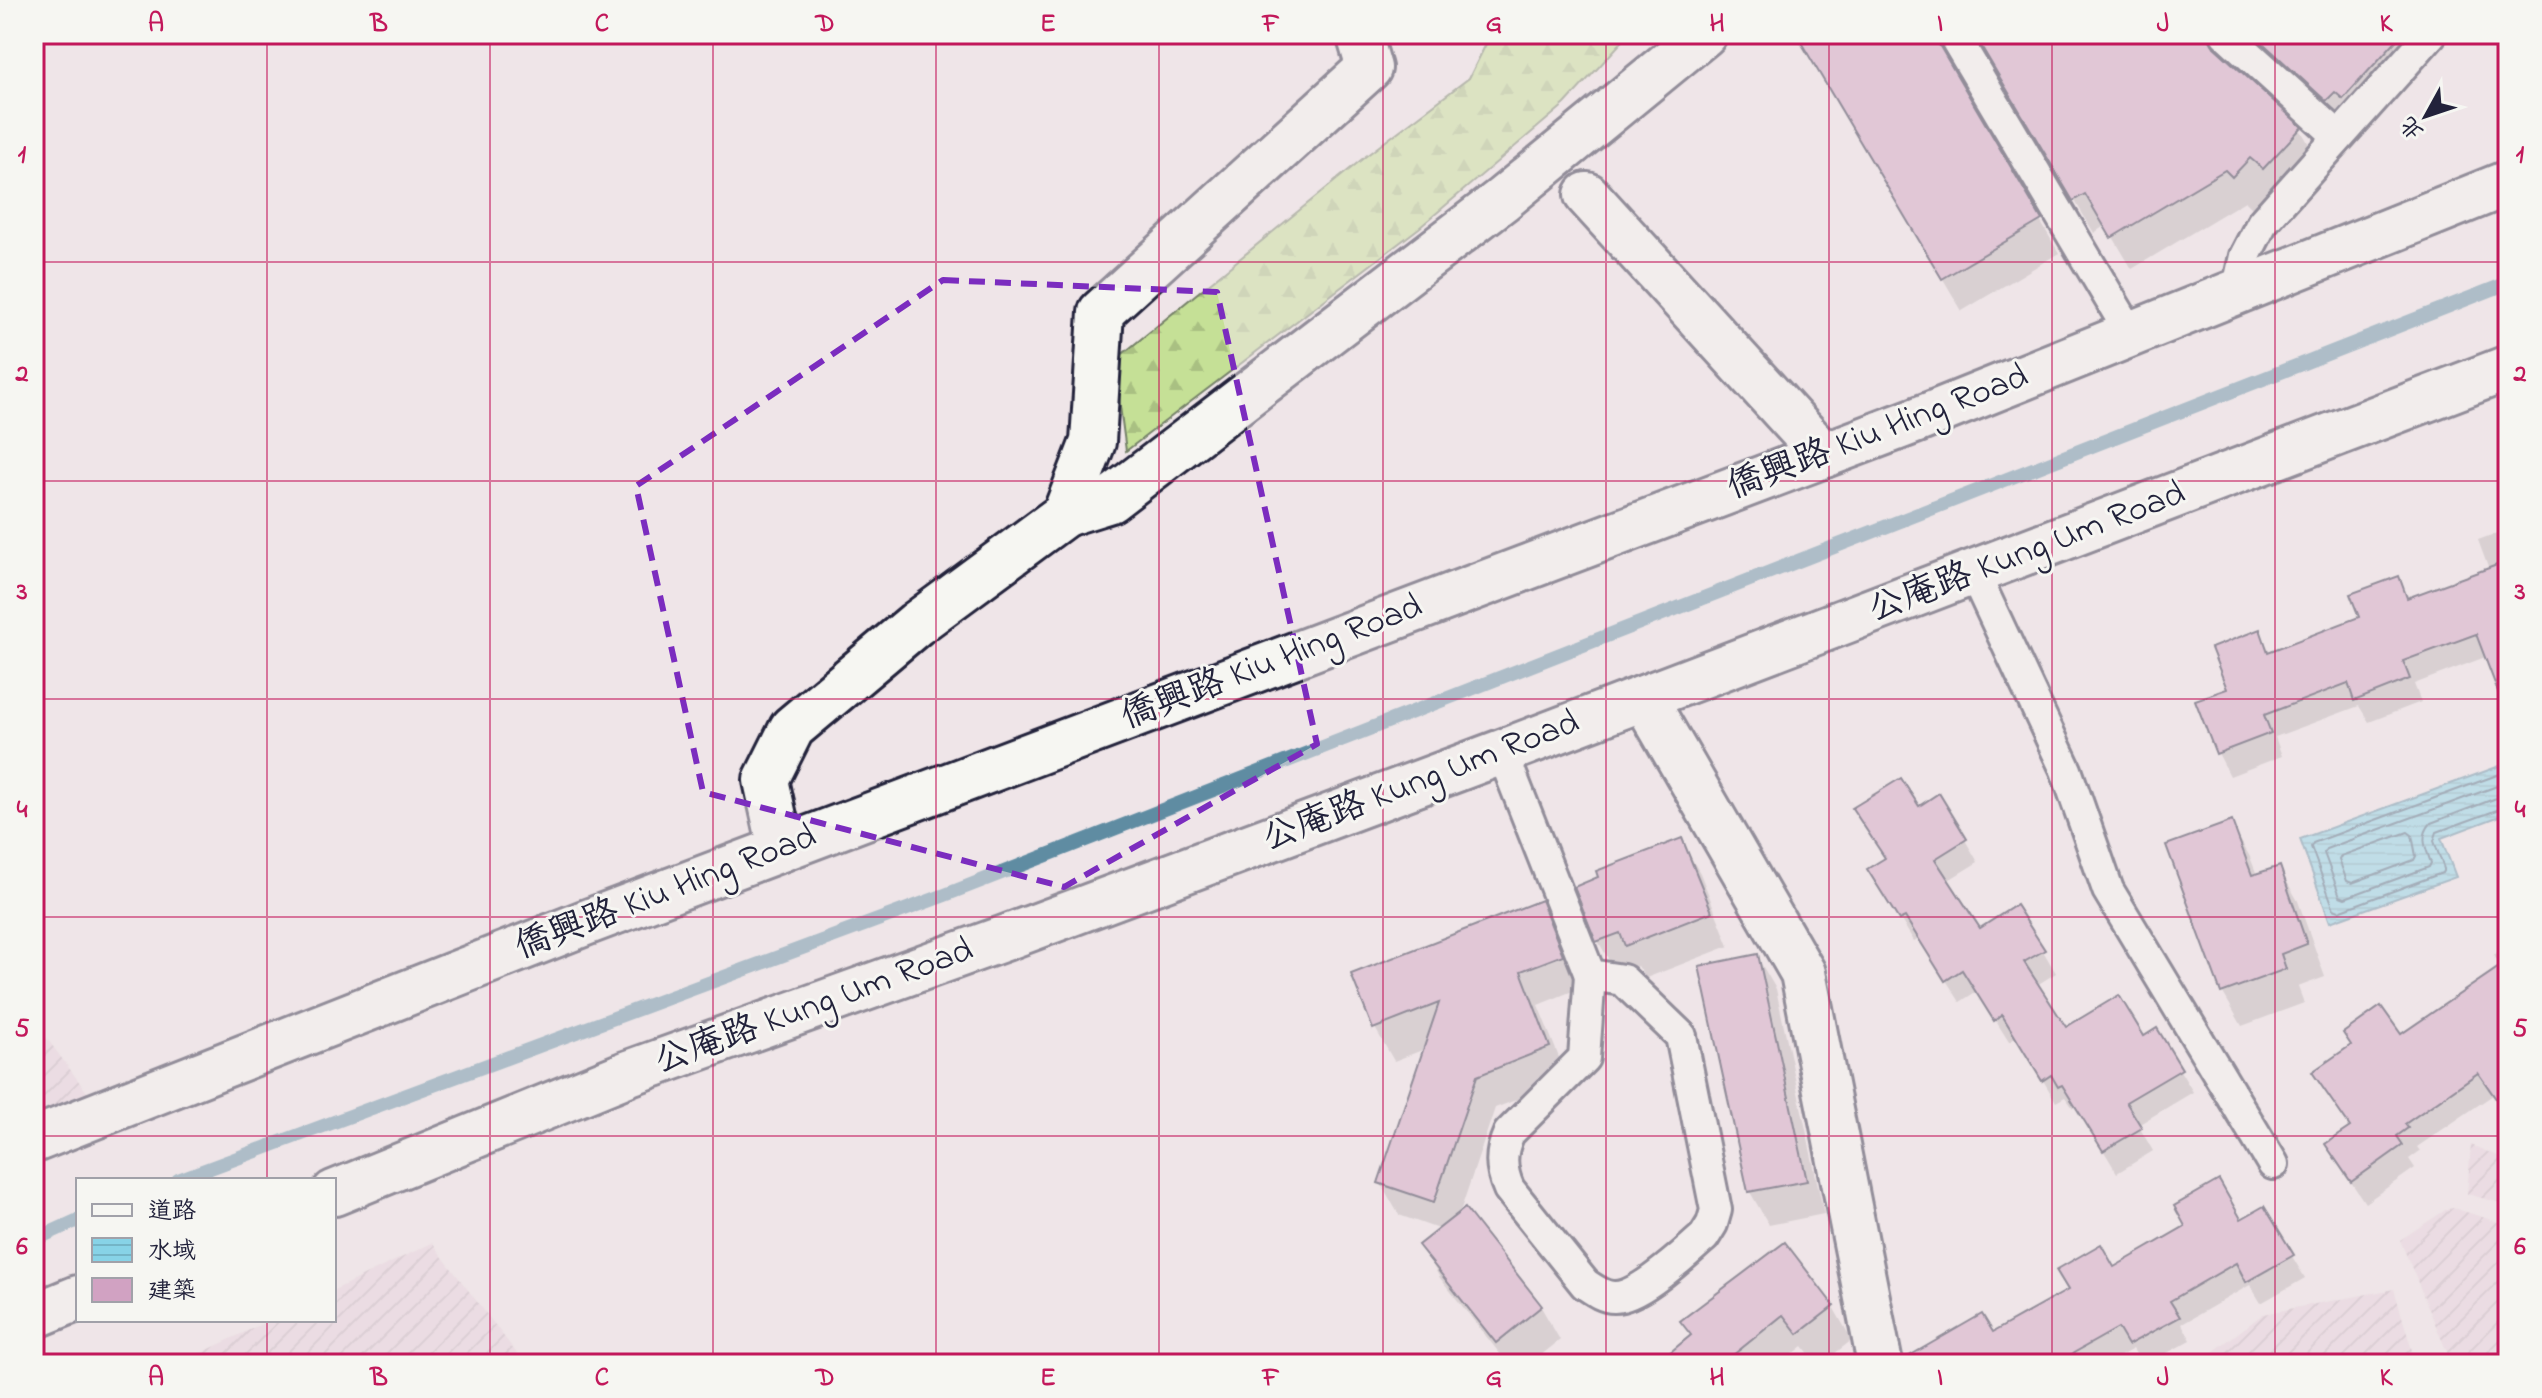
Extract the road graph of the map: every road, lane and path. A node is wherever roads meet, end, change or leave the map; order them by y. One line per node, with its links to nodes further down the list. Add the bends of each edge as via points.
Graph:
1 (1359, 34): 13 (street, via 1369,68 1101,312 1093,442)
2 (1704, 34): 13 (street, via 1503,199 1110,500)
3 (1953, 34): 10 (lane)
4 (2226, 34): 6 (lane)
5 (2431, 34): 6 (lane)
6 (2338, 136): 9 (lane, via 2262,223 2245,256)
7 (2508, 183): 9 (street, 僑興路 Kiu Hing Road)
8 (1587, 195): 12 (street)
9 (2237, 292): 10 (street, 僑興路 Kiu Hing Road)
10 (2131, 334): 12 (street, 僑興路 Kiu Hing Road)
11 (2508, 368): 14 (street, 公庵路 Kung Um Road)
12 (1824, 455): 17 (street, 僑興路 Kiu Hing Road)
13 (1065, 514): 17 (street, via 916,624 792,728 766,780)
14 (1974, 573): 15 (street, 公庵路 Kung Um Road); 20 (lane, via 2066,770 2108,890)
15 (1644, 698): 16 (street, 公庵路 Kung Um Road); 24 (street, via 1803,973)
16 (1502, 752): 18 (lane); 21 (street, 公庵路 Kung Um Road, via 629,1073)
17 (781, 849): 19 (street, 僑興路 Kiu Hing Road)
18 (1590, 975): 18 (lane, via 1623,980 1681,1036 1716,1210 1704,1237 1629,1295 1613,1297 1585,1284 1509,1189 1501,1161 1509,1133 1584,1058)
19 (34, 1140)
20 (2273, 1164)
21 (336, 1192)
22 (76, 1299): 23 (street)
23 (34, 1316)
24 (1880, 1364)

